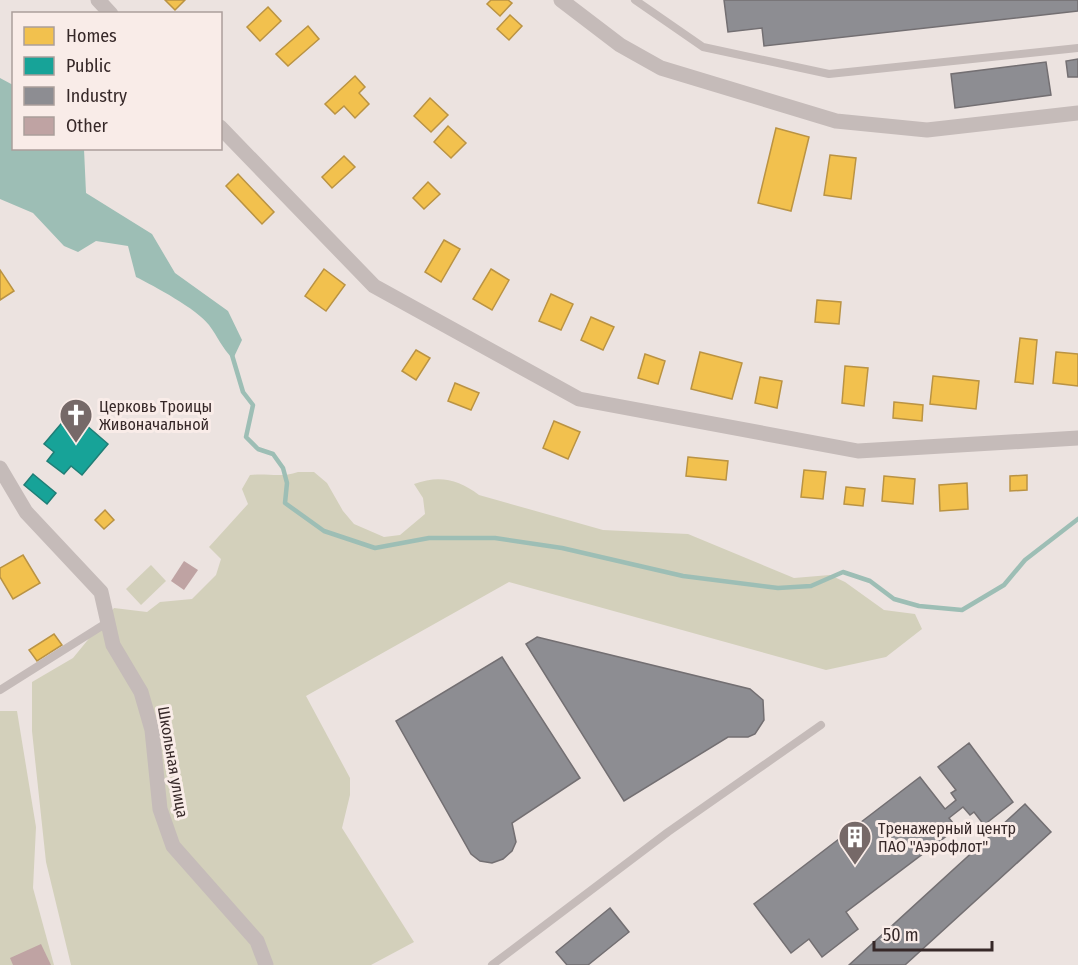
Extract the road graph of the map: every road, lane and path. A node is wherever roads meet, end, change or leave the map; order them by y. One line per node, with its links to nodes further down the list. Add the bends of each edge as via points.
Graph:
1 (98, 0): 4 (street)
2 (561, 0): 6 (street, via 620,45 661,68 836,121 927,130)
3 (635, 0): 5 (lane, via 703,47 829,74)
4 (109, 12)
5 (1078, 48)
6 (1078, 113)
7 (222, 130): 8 (street, via 374,286 579,399 858,451)
8 (1078, 438)
9 (0, 468): 10 (street, Школьная улица, via 26,512 101,592)
10 (108, 622): 11 (lane); 13 (street, Школьная улица, via 113,645 141,693 152,730 160,809 173,846 257,941)
11 (0, 690)
12 (821, 725): 14 (lane, via 668,832)
13 (266, 965)
14 (492, 965)

